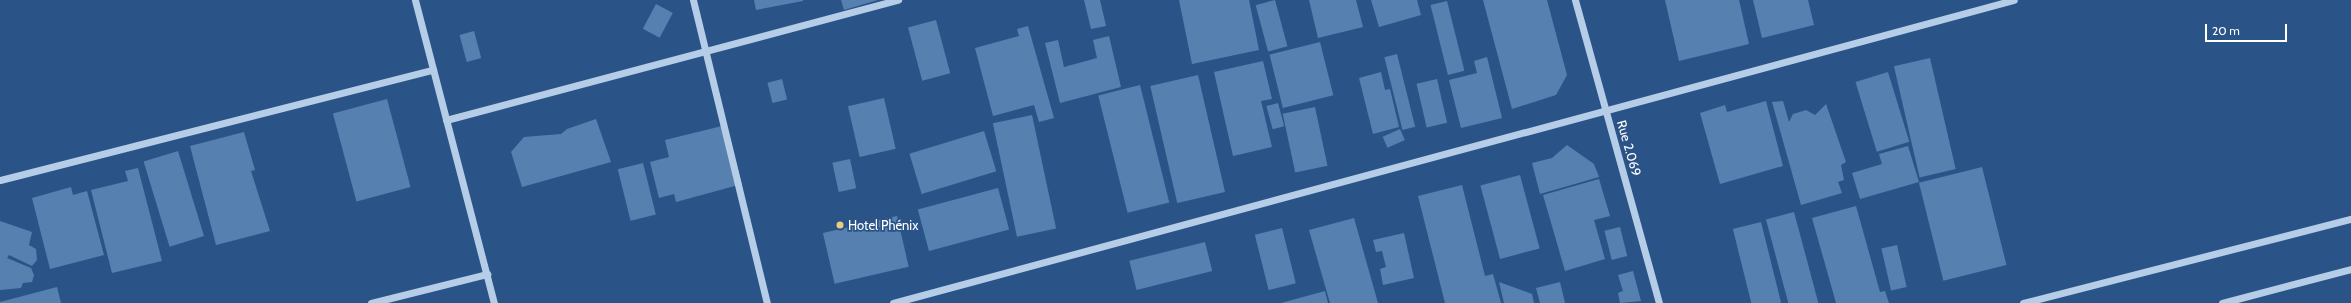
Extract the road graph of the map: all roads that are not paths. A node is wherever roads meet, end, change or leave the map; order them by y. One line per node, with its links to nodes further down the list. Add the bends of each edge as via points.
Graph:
1 (415, 0): 7 (street)
2 (692, 0): 6 (street)
3 (898, 0): 6 (street)
4 (1576, 0): 8 (street, Rue 2.069)
5 (2014, 0): 8 (street)
6 (705, 51): 9 (street); 16 (street)
7 (433, 70): 9 (street); 10 (street)
8 (1606, 110): 17 (street); 18 (street, Rue 2.069)
9 (446, 120): 13 (street)
10 (0, 180)
11 (2351, 219): 19 (street)
12 (2351, 269): 20 (street)
13 (487, 274): 14 (street); 15 (street)
14 (371, 303)
15 (494, 303)
16 (767, 303)
17 (893, 303)
18 (1659, 303)
19 (2023, 303)
20 (2222, 303)

